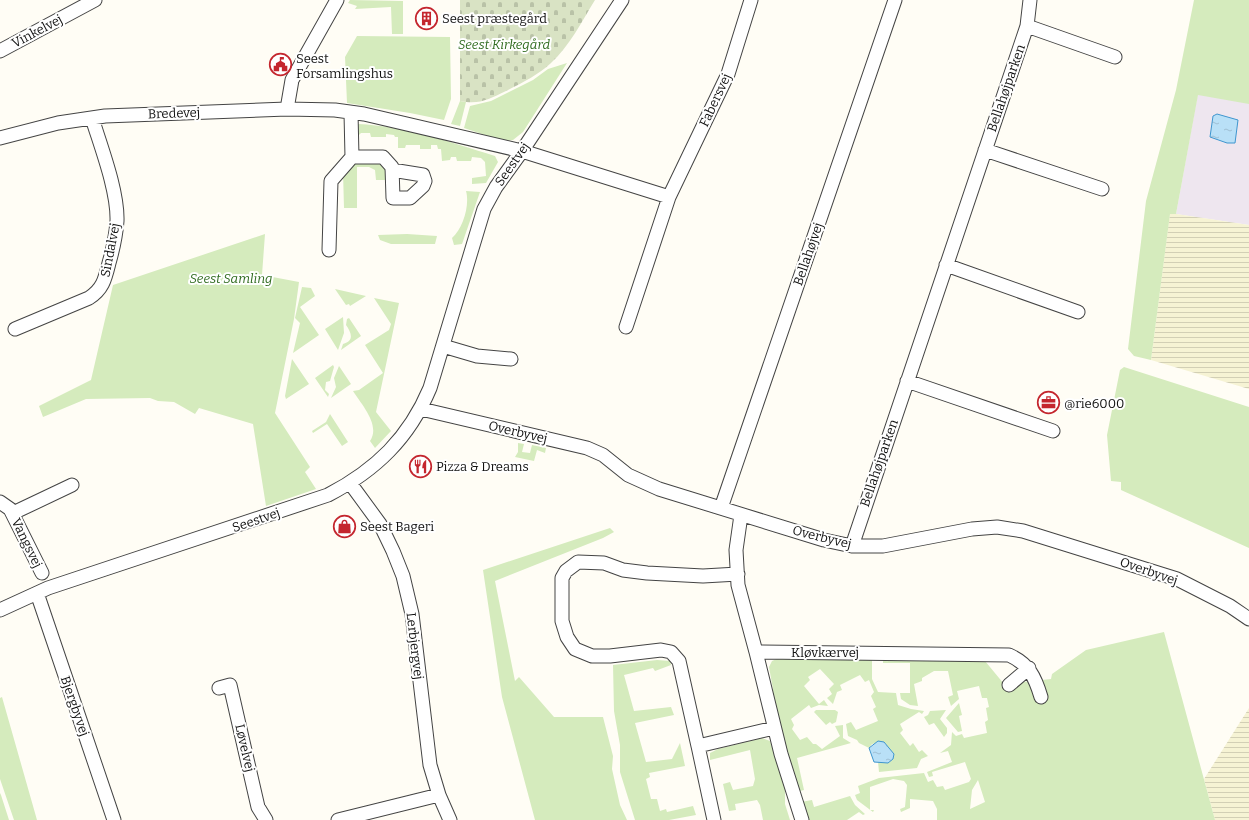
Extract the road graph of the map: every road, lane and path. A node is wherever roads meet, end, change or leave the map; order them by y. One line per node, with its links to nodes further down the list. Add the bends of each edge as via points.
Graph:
1 (95, 0): 8 (street, Vinkelvej)
2 (337, 0): 10 (street, via 292,80)
3 (622, 0): 15 (street, Seestvej)
4 (752, 0): 19 (street, Fabersvej, via 728,74)
5 (895, 0): 33 (street, Bellahøjvej)
6 (1030, 0): 7 (street, Bellahøjparken)
7 (1027, 26): 9 (street, Bellahøjparken); 14 (street, Bellahøjparken)
8 (0, 51)
9 (1115, 58)
10 (287, 109): 11 (street, Bredevej); 12 (street, Bredevej)
11 (351, 113): 15 (street, Bredevej); 16 (street)
12 (92, 118): 13 (street, Bredevej, via 58,123); 24 (street, Sindalvej, via 115,196 117,220 114,244 103,284 98,292 89,298)
13 (0, 138)
14 (985, 150): 18 (street, Bellahøjparken); 21 (street, Bellahøjparken)
15 (522, 152): 19 (street); 25 (street, Seestvej, via 496,187 484,209)
16 (352, 157): 17 (street, via 383,157); 20 (street, via 331,181)
17 (392, 170)
18 (1102, 189)
19 (669, 196): 23 (street, Fabersvej)
20 (329, 250)
21 (946, 265): 22 (street); 27 (street, Bellahøjparken)
22 (1078, 312)
23 (626, 326)
24 (15, 329)
25 (443, 346): 26 (street, via 476,356); 28 (street, Seestvej)
26 (511, 359)
27 (907, 381): 29 (street); 36 (street, Bellahøjparken)
28 (421, 409): 30 (street, Seestvej, via 407,432 390,450); 33 (street, Overbyvej, via 587,448 603,455 628,476 659,489)
29 (1053, 431)
30 (350, 483): 39 (street, Seestvej, via 328,495); 49 (street, Lerbjergvej, via 380,524 403,576 412,614 430,765)
31 (72, 485): 34 (street, Vangsvej)
32 (0, 502): 34 (street, Vangsvej)
33 (721, 508): 35 (street, Overbyvej)
34 (13, 513): 37 (street, Vangsvej)
35 (742, 515): 36 (street, Overbyvej); 38 (street, via 736,550)
36 (852, 546): 41 (street, Overbyvej, via 883,546 972,529 997,527 1022,531 1177,579 1230,606)
37 (42, 573)
38 (738, 574): 42 (street, via 738,585); 48 (street, via 703,576 647,573 623,570 604,563 578,562 566,571 562,578 562,621 567,637 575,649 592,656 661,650 670,652 679,661)
39 (36, 592): 40 (street, Seestvej); 50 (street, Bjergbyvej)
40 (0, 610)
41 (1249, 619)
42 (756, 652): 43 (street, Kløvkærvej, via 1009,655); 47 (street)
43 (1029, 668): 44 (street); 46 (street, Kløvkærvej, via 1036,679)
44 (1009, 685)
45 (219, 688): 51 (street, Løvelvej, via 230,685 258,807)
46 (1041, 697)
47 (774, 728): 48 (street); 55 (street)
48 (698, 746): 54 (street)
49 (439, 795): 52 (street); 53 (street, Lerbjergvej)
50 (114, 820)
51 (266, 820)
52 (338, 820)
53 (450, 820)
54 (714, 820)
55 (802, 820)

